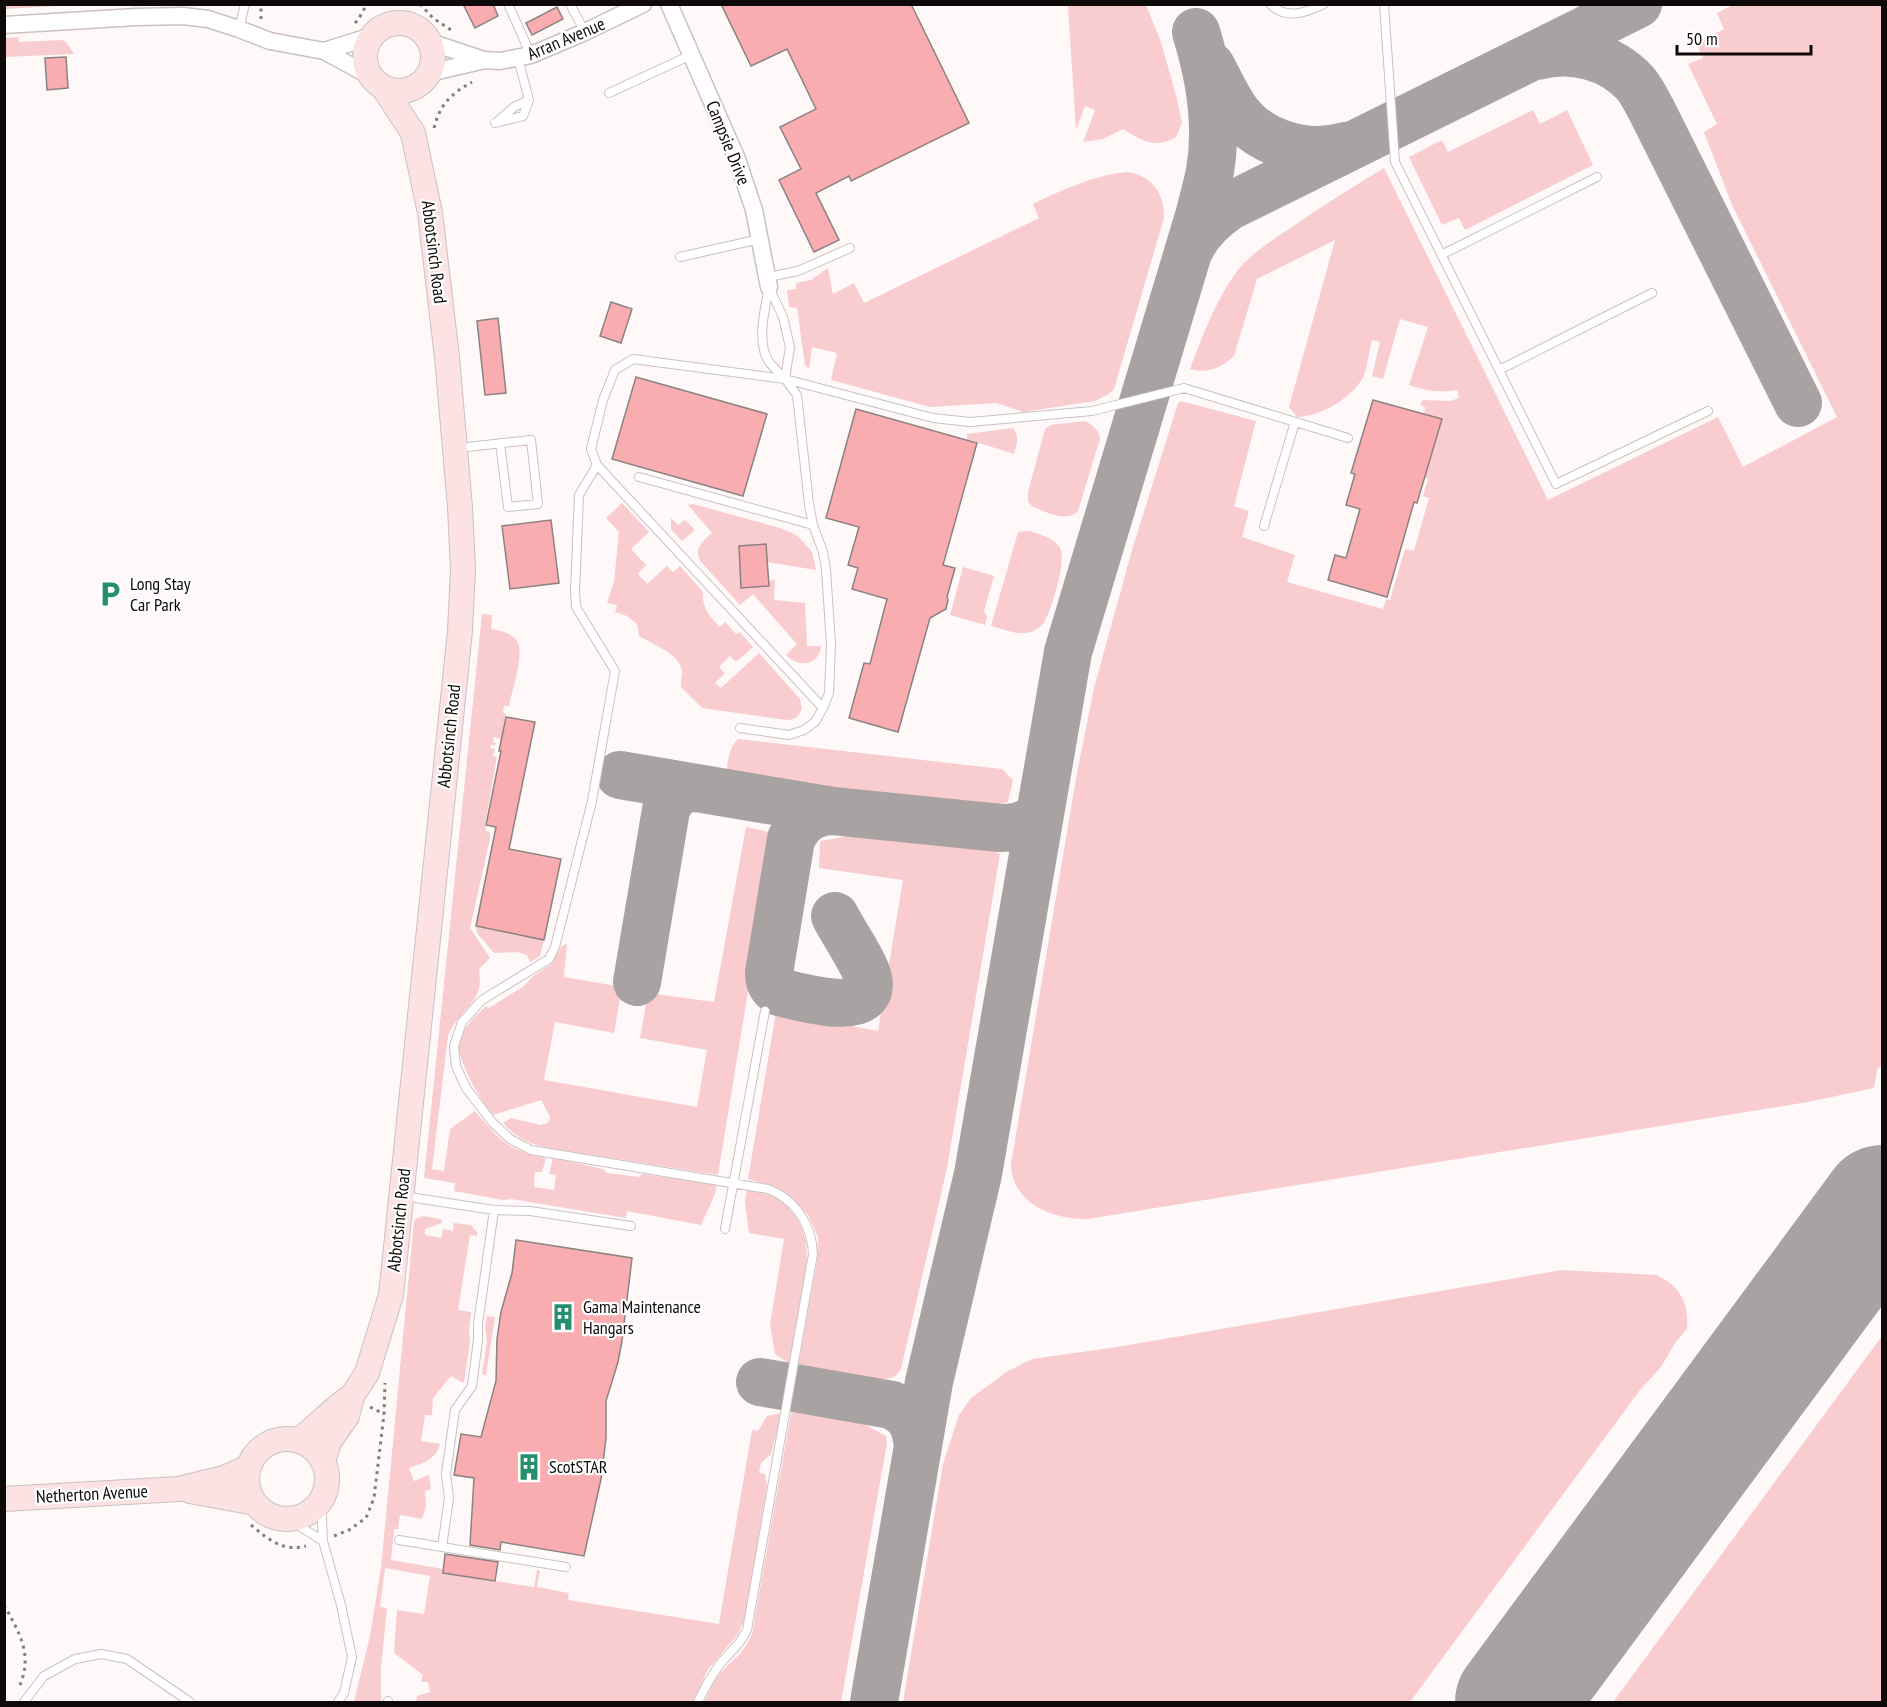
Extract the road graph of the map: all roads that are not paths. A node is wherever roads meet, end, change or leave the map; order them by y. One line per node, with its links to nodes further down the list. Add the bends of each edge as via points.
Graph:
1 (245, 4): 12 (lane)
2 (384, 4): 13 (street)
3 (508, 4): 18 (lane)
4 (570, 4): 14 (lane)
5 (643, 4): 14 (street, Arran Avenue)
6 (669, 4): 17 (street, Campsie Drive)
7 (1270, 4): 8 (lane, via 1276,11 1298,15)
8 (1324, 4)
9 (1384, 4): 28 (lane, via 1395,162)
10 (405, 14): 13 (street, via 394,23); 15 (street)
11 (4, 25): 12 (street, via 183,16)
12 (239, 29): 16 (street, via 270,41)
13 (368, 30): 16 (street); 21 (street, via 365,60)
14 (585, 32): 18 (street, Arran Avenue)
15 (430, 42): 19 (street, Arran Avenue); 20 (street, via 433,58)
16 (324, 51): 21 (street)
17 (691, 55): 22 (lane); 26 (street, Campsie Drive, via 737,159)
18 (524, 56): 19 (street, Arran Avenue); 23 (lane)
19 (485, 60): 20 (street, Arran Avenue)
20 (425, 78): 21 (street, via 403,91); 24 (street, Abbotsinch Road)
21 (376, 81): 24 (street, Abbotsinch Road)
22 (609, 93)
23 (529, 100)
24 (413, 133): 38 (street, Abbotsinch Road, via 430,213)
25 (1597, 177): 28 (lane)
26 (761, 239): 29 (lane); 30 (street, Campsie Drive)
27 (850, 248): 30 (lane)
28 (1441, 255): 32 (lane)
29 (680, 257)
30 (768, 282): 33 (lane, via 790,347); 33 (lane, via 762,333 765,353)
31 (1652, 293): 32 (lane)
32 (1499, 370): 34 (lane, via 1556,484)
33 (786, 380): 35 (lane, via 933,418 970,422 1092,411 1184,388); 39 (lane, via 633,359 615,370 603,400 591,449); 41 (lane, via 797,395)
34 (1708, 411)
35 (1295, 422): 36 (lane); 42 (lane)
36 (1348, 438)
37 (500, 443): 37 (lane, via 531,440 538,504 508,507); 38 (lane)
38 (454, 448): 47 (street, Abbotsinch Road, via 463,569 460,631)
39 (597, 465): 43 (lane); 46 (lane, via 579,495 576,607 615,671 592,801 549,958 482,1000 462,1022 454,1046 456,1066 466,1088 493,1123 510,1140 531,1150)
40 (639, 477): 41 (lane)
41 (813, 525): 43 (lane, via 826,569 831,645 829,693)
42 (1264, 526)
43 (823, 708): 44 (lane, via 815,722 789,735)
44 (740, 728)
45 (765, 1011): 46 (lane)
46 (732, 1182): 50 (lane); 67 (lane, via 768,1189 787,1199 810,1232 813,1254 747,1630 740,1644 710,1678)
47 (402, 1196): 48 (lane); 51 (street, Abbotsinch Road, via 391,1295 367,1373)
48 (494, 1210): 49 (lane, via 530,1211); 62 (lane, via 472,1386 455,1410)
49 (631, 1226)
50 (725, 1229)
51 (352, 1396): 52 (street); 53 (street, via 347,1416 329,1442)
52 (299, 1440): 53 (street, via 316,1450); 54 (street, via 274,1440 254,1455)
53 (323, 1462): 57 (street, via 328,1478)
54 (249, 1467): 55 (street, Netherton Avenue); 58 (street)
55 (179, 1489): 56 (street, Netherton Avenue); 58 (street, Netherton Avenue, via 226,1496)
56 (4, 1499)
57 (321, 1502): 59 (street, via 301,1517); 61 (lane)
58 (252, 1513): 59 (street)
59 (288, 1519): 61 (lane)
60 (399, 1540): 62 (lane)
61 (322, 1541): 66 (lane, via 352,1657 344,1693)
62 (442, 1546): 63 (lane)
63 (566, 1567)
64 (24, 1702): 65 (lane, via 44,1676 75,1659 101,1654 127,1659)
65 (190, 1702)
66 (338, 1702)
67 (698, 1702)

